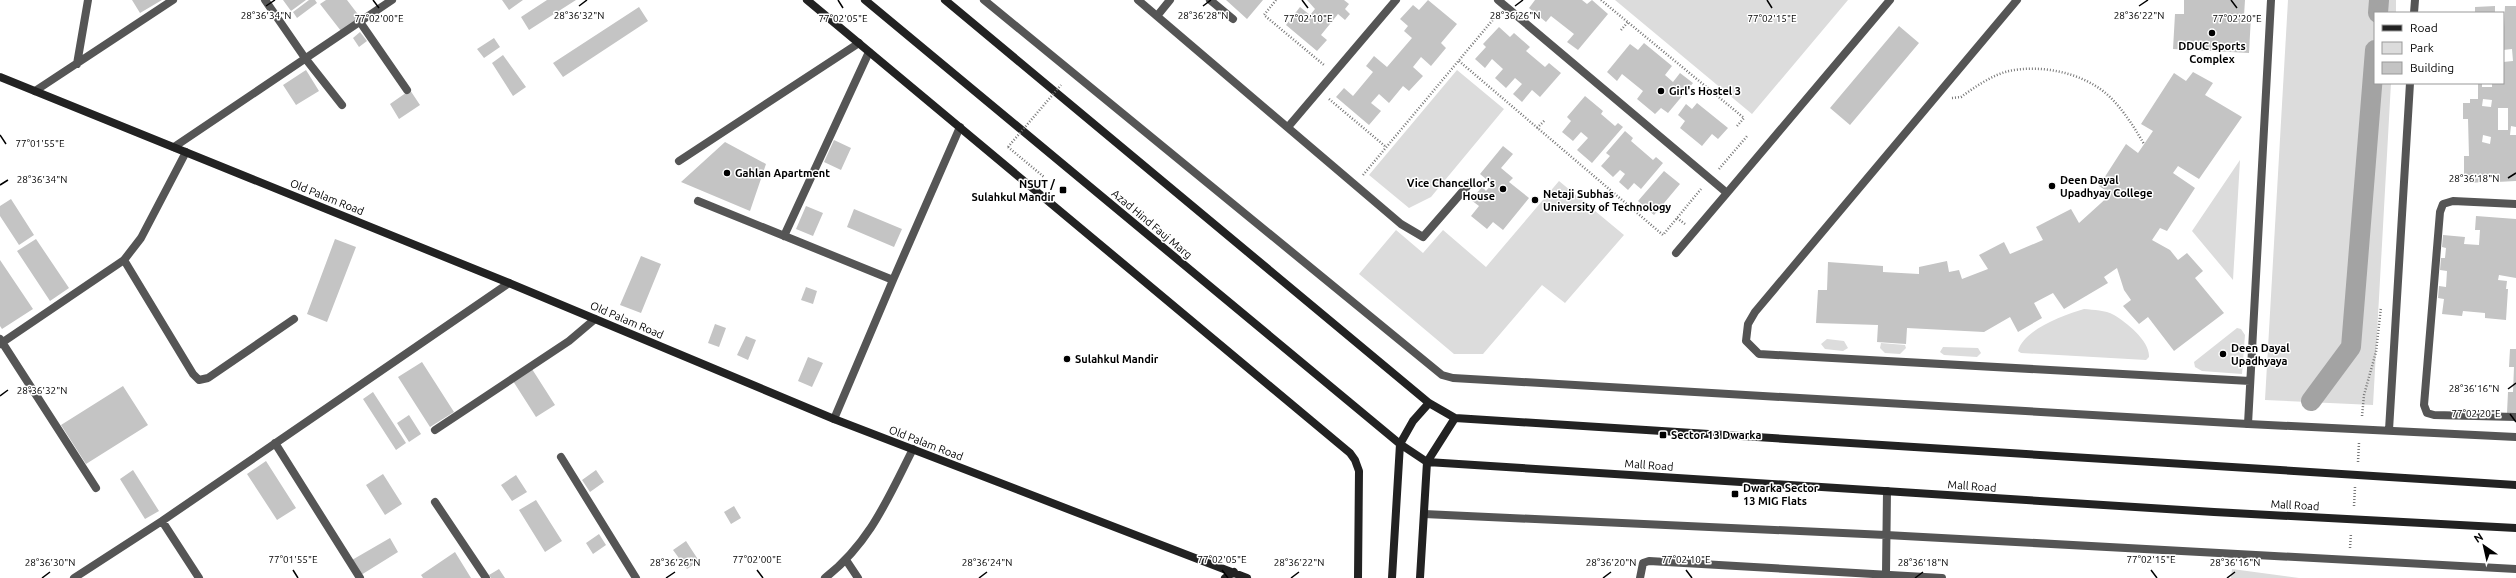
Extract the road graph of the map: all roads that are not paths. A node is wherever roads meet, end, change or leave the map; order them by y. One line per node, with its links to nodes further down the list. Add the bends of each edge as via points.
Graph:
1 (88, 0): 25 (street)
2 (173, 0): 25 (street)
3 (265, 0): 24 (street)
4 (392, 0): 21 (street)
5 (807, 0): 22 (main road)
6 (865, 0): 58 (main road, Azad Hind Fauj Marg)
7 (945, 0): 49 (main road)
8 (984, 0): 53 (street, via 1442,375 1453,378)
9 (1138, 0): 19 (street)
10 (1170, 0): 19 (street)
11 (1210, 0): 20 (street)
12 (1396, 0): 32 (street)
13 (1498, 0): 37 (street)
14 (1890, 0): 37 (street)
15 (2017, 0): 48 (street, via 1755,312 1746,335 1750,348 1759,354)
16 (2271, 0): 48 (street)
17 (2415, 0): 18 (street)
18 (2414, 12)
19 (1157, 16): 32 (street)
20 (1233, 19)
21 (360, 22): 24 (street); 28 (street)
22 (859, 43): 23 (main road); 35 (street)
23 (869, 52): 31 (main road); 40 (street)
24 (305, 58): 30 (street); 33 (street)
25 (77, 64): 29 (street)
26 (0, 77): 29 (main road, Old Palam Road)
27 (2410, 84): 55 (street)
28 (407, 90)
29 (35, 91): 33 (main road, Old Palam Road)
30 (342, 105)
31 (960, 127): 43 (street); 84 (main road, via 1350,453 1359,471)
32 (1288, 127): 36 (street, via 1401,224 1423,237)
33 (174, 147): 34 (main road, Old Palam Road)
34 (186, 152): 42 (street, via 141,238); 44 (main road, Old Palam Road)
35 (679, 161)
36 (1470, 183)
37 (1727, 193): 41 (street)
38 (698, 201): 40 (street)
39 (2516, 204): 50 (street, via 2453,201 2443,204 2440,212 2424,405 2427,413 2434,415)
40 (784, 236): 43 (street)
41 (1676, 253)
42 (124, 260): 45 (street, via 193,374 200,380 208,378); 47 (street)
43 (894, 280): 52 (street)
44 (509, 283): 46 (main road, Old Palam Road); 57 (street)
45 (294, 319)
46 (595, 319): 52 (main road, Old Palam Road); 54 (street, via 569,341)
47 (1, 342): 63 (street)
48 (2250, 381): 53 (street)
49 (1429, 403): 51 (main road); 58 (main road, via 1413,421)
50 (2516, 417)
51 (1455, 418): 61 (main road); 62 (main road)
52 (834, 419): 59 (main road, Old Palam Road)
53 (2248, 424): 55 (street)
54 (435, 430)
55 (2389, 430): 56 (street)
56 (2516, 437)
57 (275, 443): 67 (street); 77 (street)
58 (1400, 444): 61 (main road, Azad Hind Fauj Marg); 85 (main road)
59 (913, 449): 70 (street, via 869,534); 72 (main road, Old Palam Road)
60 (561, 457): 79 (street)
61 (1427, 462): 64 (main road, Mall Road); 66 (main road)
62 (2516, 485)
63 (96, 488)
64 (1886, 491): 68 (main road, Mall Road); 69 (street)
65 (434, 502): 78 (street)
66 (1424, 514): 69 (street); 86 (main road)
67 (162, 521): 75 (street); 76 (street)
68 (2516, 528)
69 (1886, 535): 71 (street); 73 (street)
70 (846, 560): 80 (street); 81 (street)
71 (2516, 569)
72 (1234, 572): 82 (main road); 83 (main road, Old Palam Road)
73 (1886, 573): 74 (street); 87 (street, via 1649,561 1640,567)
74 (1904, 577): 88 (street)
75 (74, 578)
76 (199, 578)
77 (360, 578)
78 (486, 578)
79 (636, 578)
80 (825, 578)
81 (858, 578)
82 (1225, 578)
83 (1248, 578)
84 (1358, 578)
85 (1392, 578)
86 (1420, 578)
87 (1640, 578)
88 (1942, 578)

